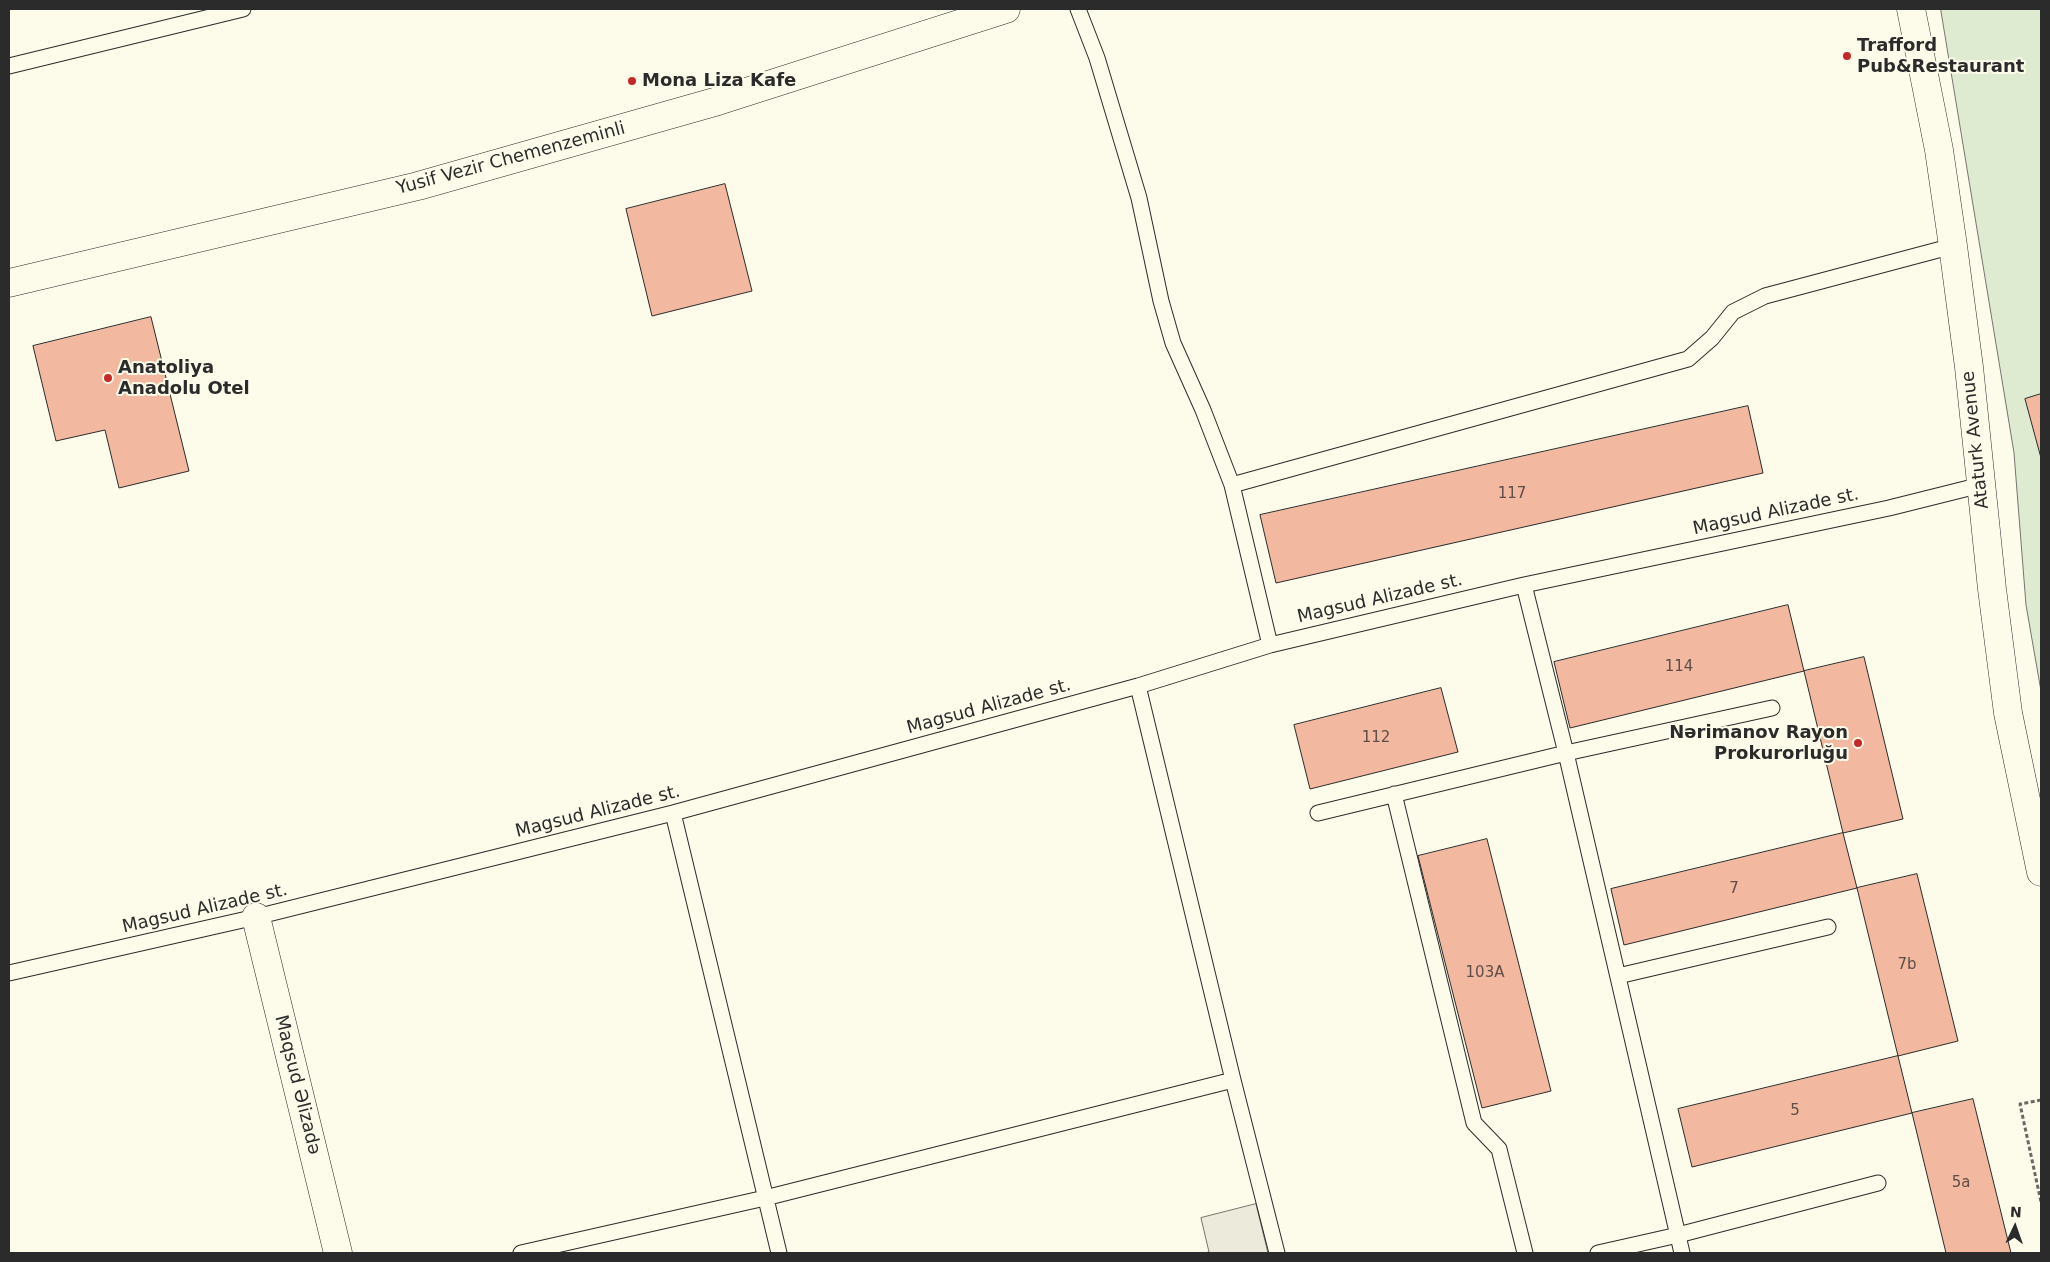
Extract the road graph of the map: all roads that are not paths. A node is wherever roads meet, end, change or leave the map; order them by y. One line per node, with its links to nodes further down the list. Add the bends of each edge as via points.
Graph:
1 (243, 9): 5 (lane)
2 (1004, 9): 7 (street, Yusif Vezir Chemenzeminli, via 718,101 418,186)
3 (1078, 9): 9 (lane, via 1098,58 1139,198 1173,342)
4 (1911, 9): 6 (street, Ataturk Avenue, via 1940,150)
5 (9, 66)
6 (1953, 246): 8 (street, Ataturk Avenue); 9 (lane, via 1765,296 1732,312 1712,338 1688,359)
7 (9, 283)
8 (1981, 485): 10 (lane, Magsud Alizade st., via 1889,508); 18 (street, Ataturk Avenue, via 2008,713)
9 (1232, 486): 11 (lane)
10 (1524, 585): 11 (lane, Magsud Alizade st.); 14 (lane)
11 (1270, 644): 12 (lane, Magsud Alizade st.)
12 (1138, 686): 16 (lane, Magsud Alizade st.); 23 (lane)
13 (1772, 708): 14 (lane)
14 (1566, 753): 15 (lane); 22 (lane)
15 (1394, 794): 17 (lane); 31 (lane, via 1474,1123 1499,1149)
16 (673, 813): 19 (lane, Magsud Alizade st.); 25 (lane)
17 (1318, 813)
18 (2041, 872)
19 (256, 917): 21 (lane, Magsud Alizade st.); 27 (street, Maqsud Əlizadə)
20 (1828, 927): 22 (lane)
21 (9, 974)
22 (1618, 976): 26 (lane)
23 (1233, 1080): 25 (lane); 30 (lane)
24 (1878, 1183): 26 (lane)
25 (765, 1198): 28 (lane); 29 (lane)
26 (1678, 1235): 32 (lane); 33 (lane)
27 (338, 1253)
28 (521, 1253)
29 (779, 1253)
30 (1277, 1253)
31 (1525, 1253)
32 (1598, 1253)
33 (1682, 1253)

